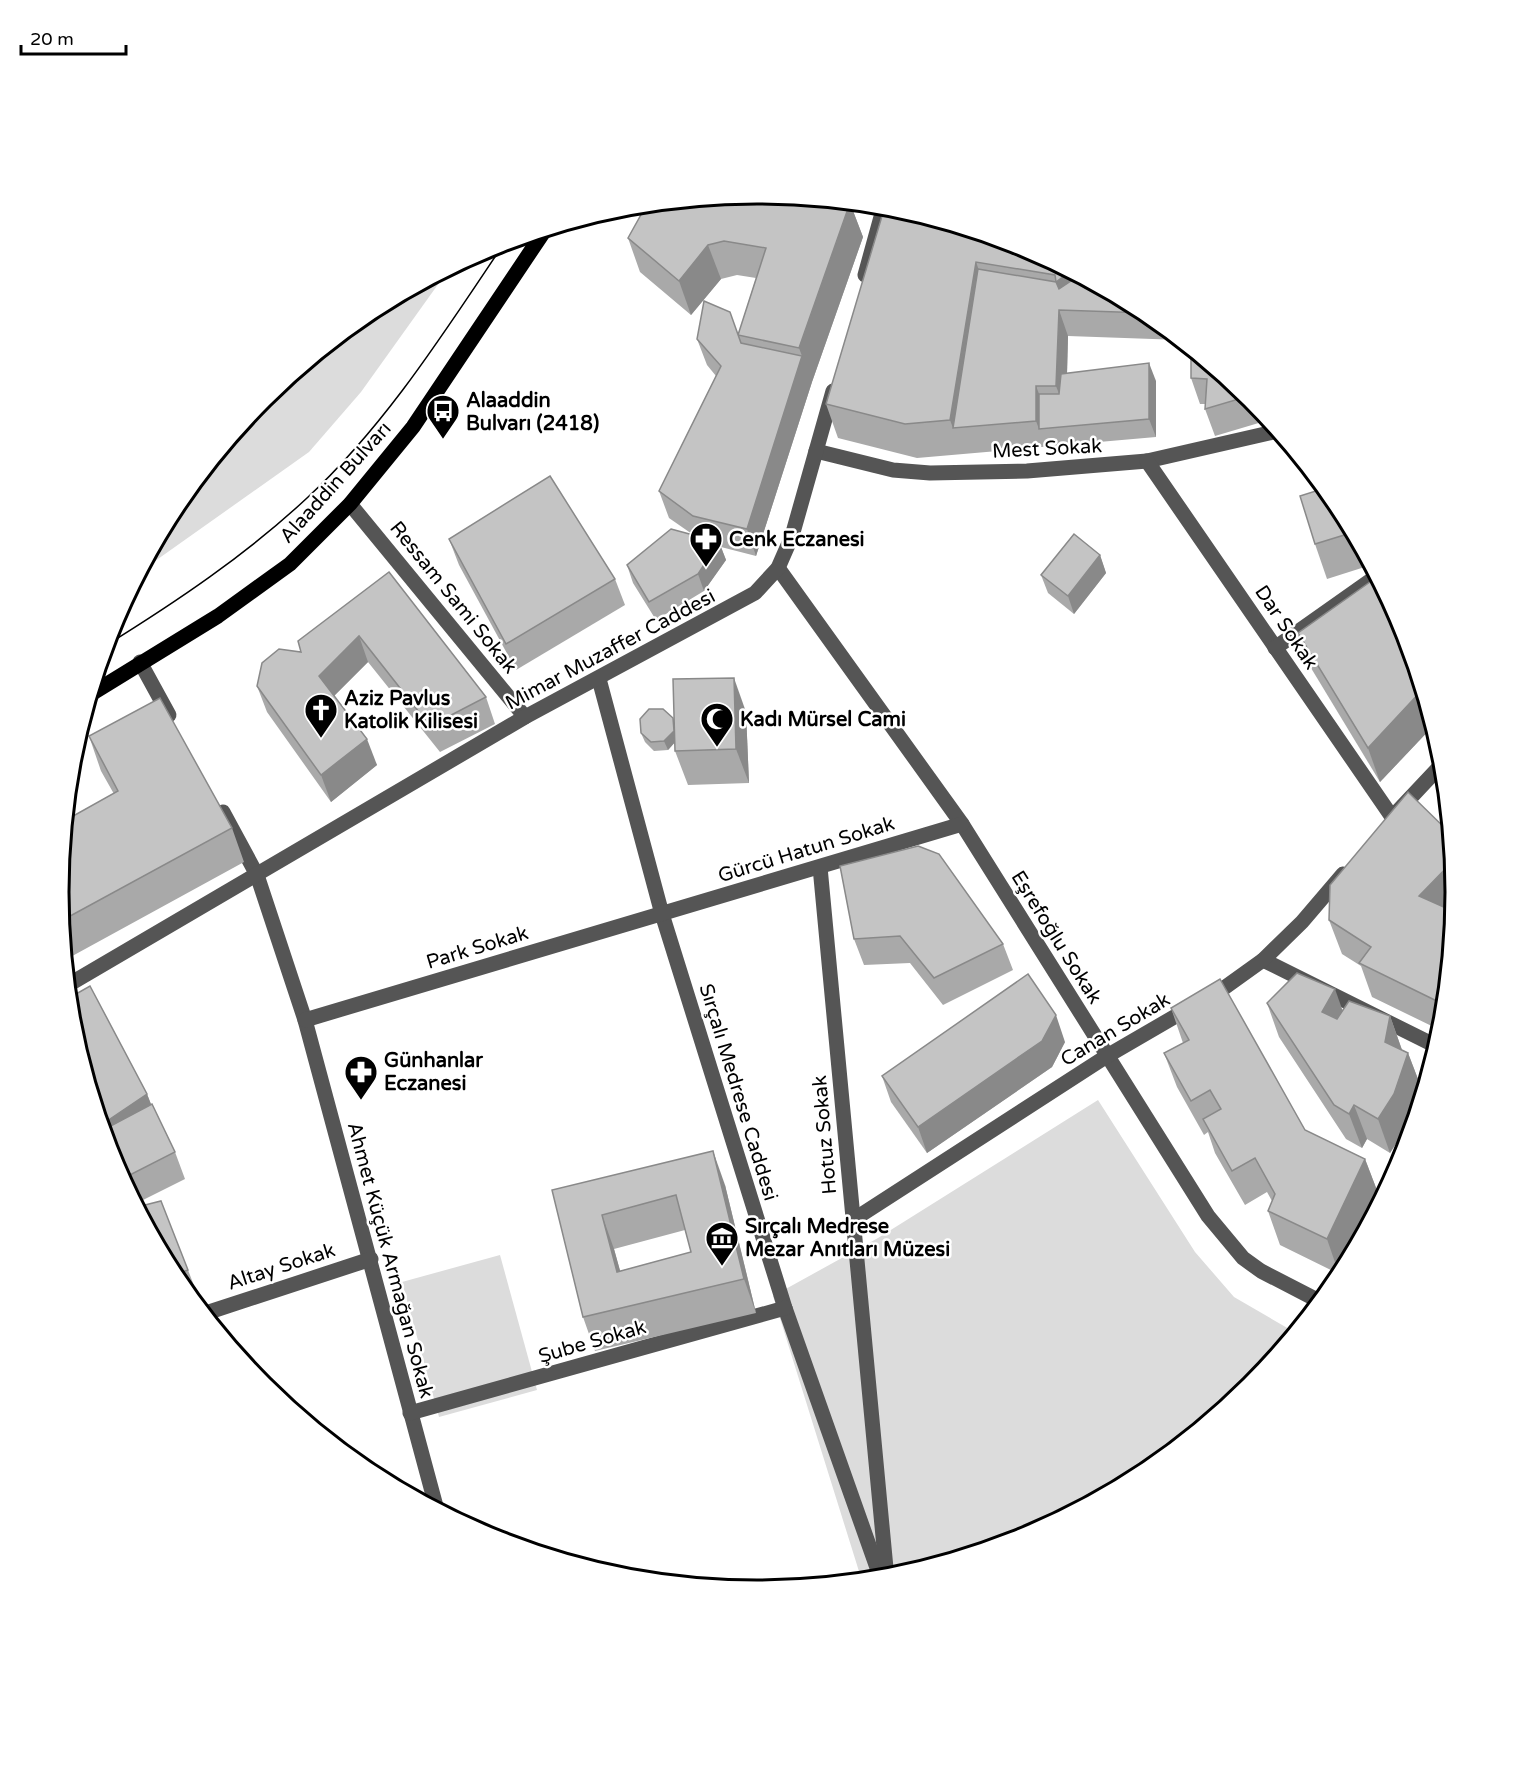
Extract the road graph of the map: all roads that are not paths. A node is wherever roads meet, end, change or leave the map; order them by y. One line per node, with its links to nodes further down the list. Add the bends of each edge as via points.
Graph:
1 (881, 215): 3 (street)
2 (537, 241): 8 (main road, Alaaddin Bulvarı, via 412,428)
3 (859, 295)
4 (838, 373): 6 (street, Mimar Muzaffer Caddesi)
5 (1269, 433): 7 (street, Mest Sokak)
6 (816, 452): 7 (street, Mest Sokak, via 893,470 930,473 1028,471); 9 (street, Mimar Muzaffer Caddesi, via 792,536)
7 (1147, 461): 11 (street, Dar Sokak)
8 (350, 504): 12 (main road, Alaaddin Bulvarı, via 290,564 218,616); 15 (street, Ressam Sami Sokak)
9 (778, 568): 13 (street, Mimar Muzaffer Caddesi, via 755,593); 19 (street, Eşrefoğlu Sokak)
10 (1371, 580): 11 (street)
11 (1275, 648): 17 (street, Dar Sokak, via 1389,822)
12 (140, 662): 14 (main road, Alaaddin Bulvarı); 16 (street)
13 (599, 679): 15 (street, Mimar Muzaffer Caddesi); 23 (street, Sırçalı Medrese Caddesi)
14 (101, 688)
15 (525, 717): 22 (street, Mimar Muzaffer Caddesi)
16 (179, 733)
17 (1435, 772)
18 (212, 794): 22 (street, Ahmet Küçük Armağan Sokak)
19 (962, 824): 21 (street, Gürcü Hatun Sokak); 28 (street, Eşrefoğlu Sokak)
20 (1355, 861): 24 (street, Canan Sokak)
21 (820, 867): 23 (street, Gürcü Hatun Sokak); 29 (street, Hotuz Sokak)
22 (257, 875): 25 (street, Mimar Muzaffer Caddesi); 26 (street, Ahmet Küçük Armağan Sokak)
23 (662, 914): 26 (street, Park Sokak); 32 (street, Sırçalı Medrese Caddesi)
24 (1263, 960): 27 (street); 28 (street, Canan Sokak, via 1224,988)
25 (75, 981)
26 (305, 1020): 30 (street, Ahmet Küçük Armağan Sokak)
27 (1429, 1043)
28 (1107, 1056): 29 (street, Canan Sokak); 31 (street, Eşrefoğlu Sokak, via 1225,1238 1261,1271)
29 (853, 1220): 36 (street, Hotuz Sokak)
30 (371, 1259): 33 (street, Altay Sokak); 34 (street, Ahmet Küçük Armağan Sokak)
31 (1314, 1298)
32 (785, 1308): 34 (street, Şube Sokak); 37 (street, Sırçalı Medrese Caddesi)
33 (211, 1311)
34 (410, 1413): 35 (street, Ahmet Küçük Armağan Sokak)
35 (434, 1500)
36 (886, 1569)
37 (878, 1570)

